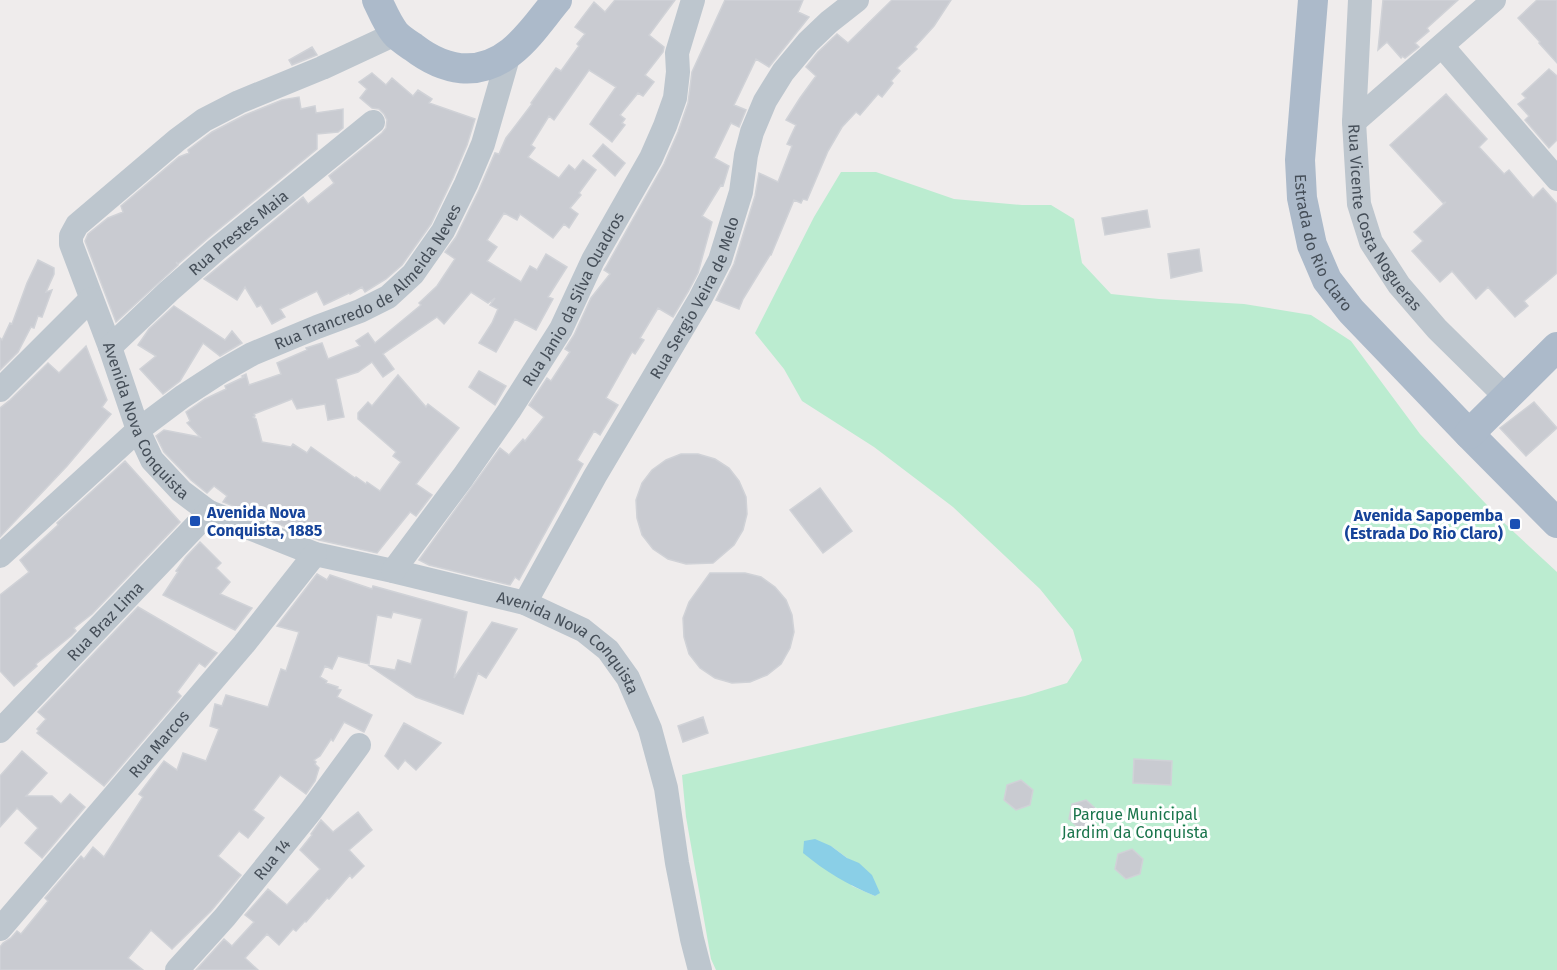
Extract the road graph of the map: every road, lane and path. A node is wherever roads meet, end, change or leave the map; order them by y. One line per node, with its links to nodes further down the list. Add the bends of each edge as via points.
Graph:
1 (377, 0): 8 (main road)
2 (557, 0): 10 (main road)
3 (693, 0): 25 (street, Rua Janio da Silva Quadros, via 676,53 675,98 651,158 593,260 561,329 509,411)
4 (857, 0): 26 (street, Rua Sergio Veira de Melo, via 808,42 765,101 752,132 741,192 720,260)
5 (1313, 0): 20 (main road, Estrada do Rio Claro, via 1300,160 1302,198 1312,245 1328,280 1351,311)
6 (1359, 0): 12 (street, Rua Vicente Costa Nogueras)
7 (1494, 0): 9 (street)
8 (395, 34): 10 (main road, via 424,56 463,69 485,67); 14 (street, Avenida Nova Conquista, via 204,120 77,225 71,244)
9 (1442, 46): 12 (street); 13 (street)
10 (509, 54): 19 (street, Rua Trancredo de Almeida Neves, via 483,144 466,184 443,231 413,274 388,297 232,366)
11 (374, 122): 15 (street, Rua Prestes Maia, via 217,249)
12 (1354, 122): 18 (street, Rua Vicente Costa Nogueras, via 1359,204 1371,242 1399,285 1437,329)
13 (1557, 180)
14 (91, 299): 15 (street, Avenida Nova Conquista); 17 (street)
15 (110, 347): 19 (street, Avenida Nova Conquista)
16 (1557, 347): 18 (main road)
17 (0, 390)
18 (1506, 398): 20 (main road)
19 (138, 430): 21 (street, Avenida Nova Conquista, via 152,460); 24 (street, Rua Trancredo de Almeida Neves)
20 (1469, 434): 22 (main road, Estrada do Rio Claro)
21 (209, 512): 23 (street, Avenida Nova Conquista); 27 (street, Rua Braz Lima)
22 (1557, 523)
23 (315, 554): 25 (street, Avenida Nova Conquista); 29 (street, Rua Marcos, via 244,644)
24 (0, 556)
25 (393, 571): 26 (street, Avenida Nova Conquista)
26 (525, 603): 31 (street, Avenida Nova Conquista, via 583,630 608,650 628,678 651,729 666,788 676,863)
27 (0, 731)
28 (359, 745): 30 (street, Rua 14, via 310,812)
29 (0, 929)
30 (177, 970)
31 (700, 970)

